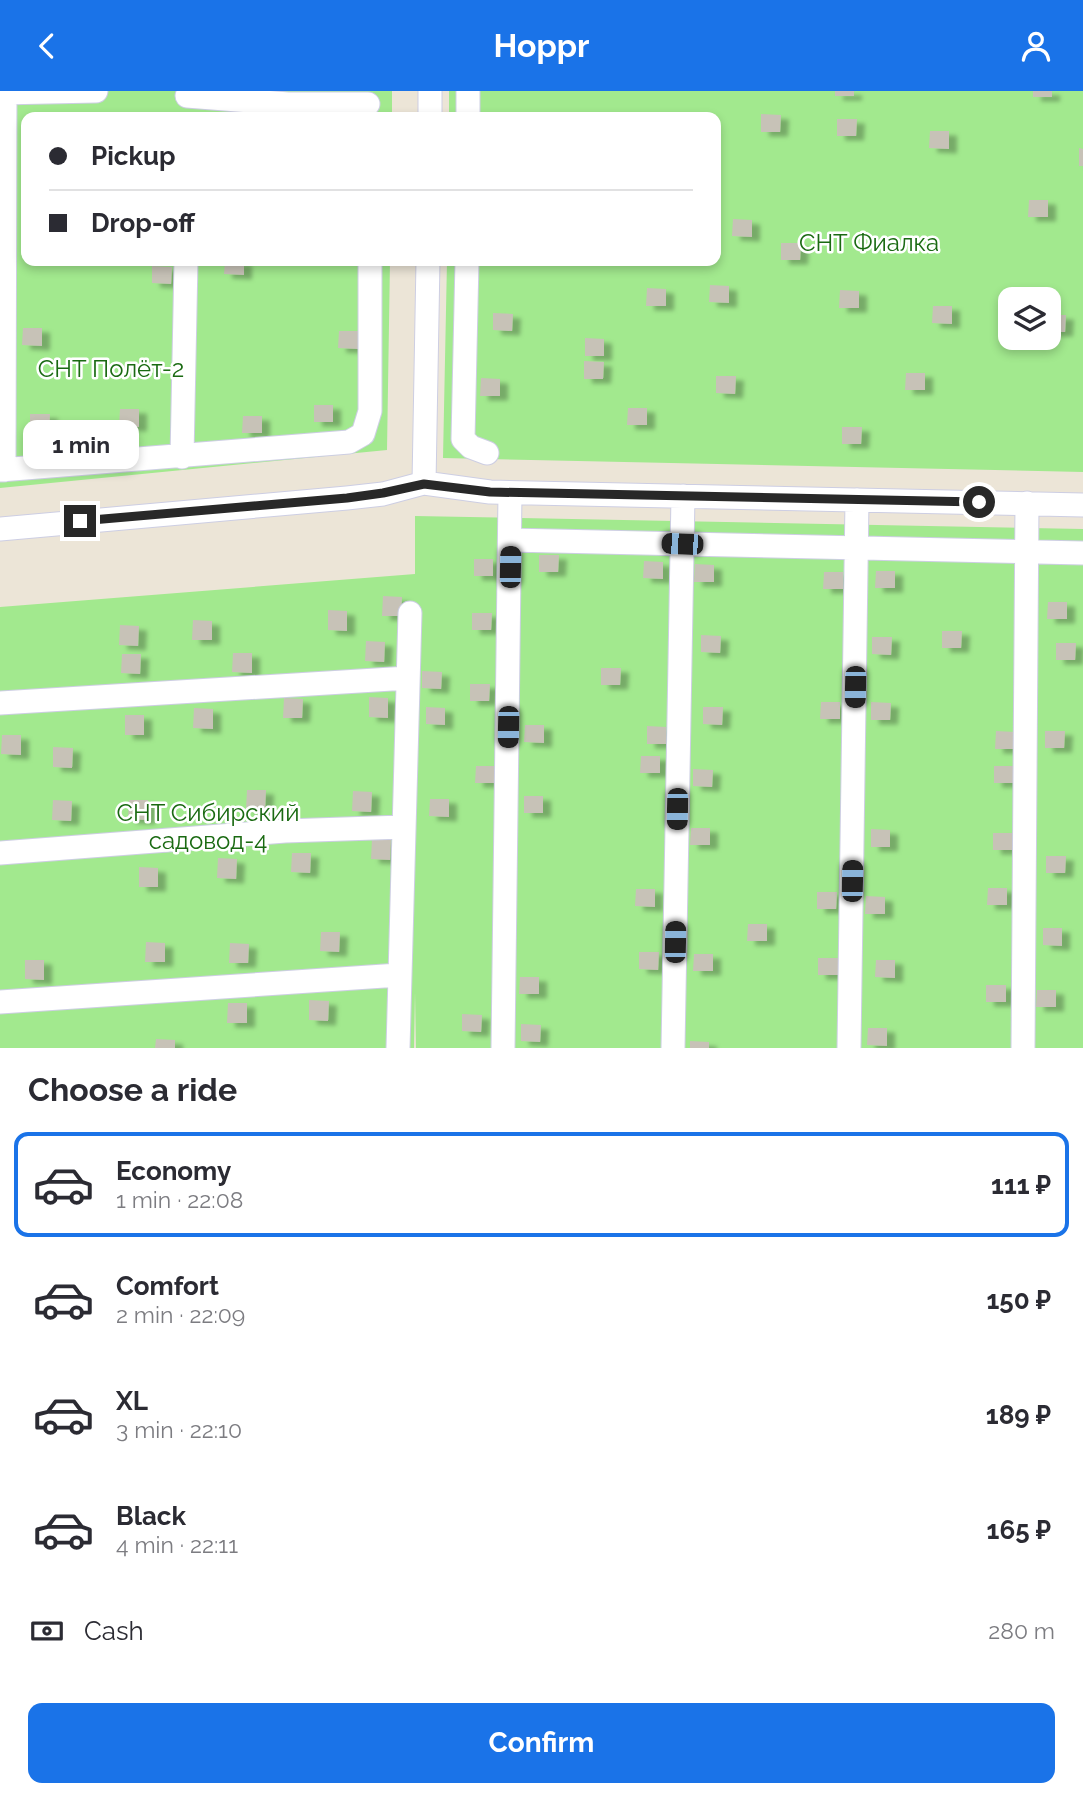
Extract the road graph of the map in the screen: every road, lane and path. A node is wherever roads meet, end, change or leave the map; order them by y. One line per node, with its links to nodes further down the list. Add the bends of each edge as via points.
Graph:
1 (96, 91): 4 (street)
2 (430, 91): 7 (street)
3 (468, 91): 8 (street)
4 (3, 92): 15 (street)
5 (187, 101): 6 (street)
6 (368, 104)
7 (430, 112)
8 (468, 112)
9 (186, 266): 14 (street)
10 (370, 266): 14 (street, via 370,411 363,434 330,445)
11 (428, 266): 16 (street)
12 (467, 266): 13 (street, via 463,439)
13 (487, 453)
14 (182, 457): 15 (street)
15 (2, 470)
16 (424, 484): 17 (street); 22 (street, via 347,498)
17 (510, 492): 18 (street); 23 (street)
18 (683, 496): 19 (street); 24 (street)
19 (857, 500): 20 (street); 25 (street)
20 (1027, 503): 21 (street); 26 (street)
21 (1083, 505)
22 (0, 529)
23 (510, 540): 24 (street); 36 (street)
24 (682, 544): 25 (street); 37 (street)
25 (856, 548): 26 (street); 38 (street)
26 (1027, 552): 27 (street); 39 (street)
27 (1083, 553)
28 (410, 613): 29 (street)
29 (408, 678): 30 (street); 31 (street)
30 (0, 703)
31 (403, 827): 32 (street, via 285,831); 33 (street)
32 (0, 853)
33 (399, 975): 34 (street); 35 (street)
34 (0, 1002)
35 (398, 1048)
36 (503, 1048)
37 (673, 1048)
38 (849, 1048)
39 (1023, 1048)

